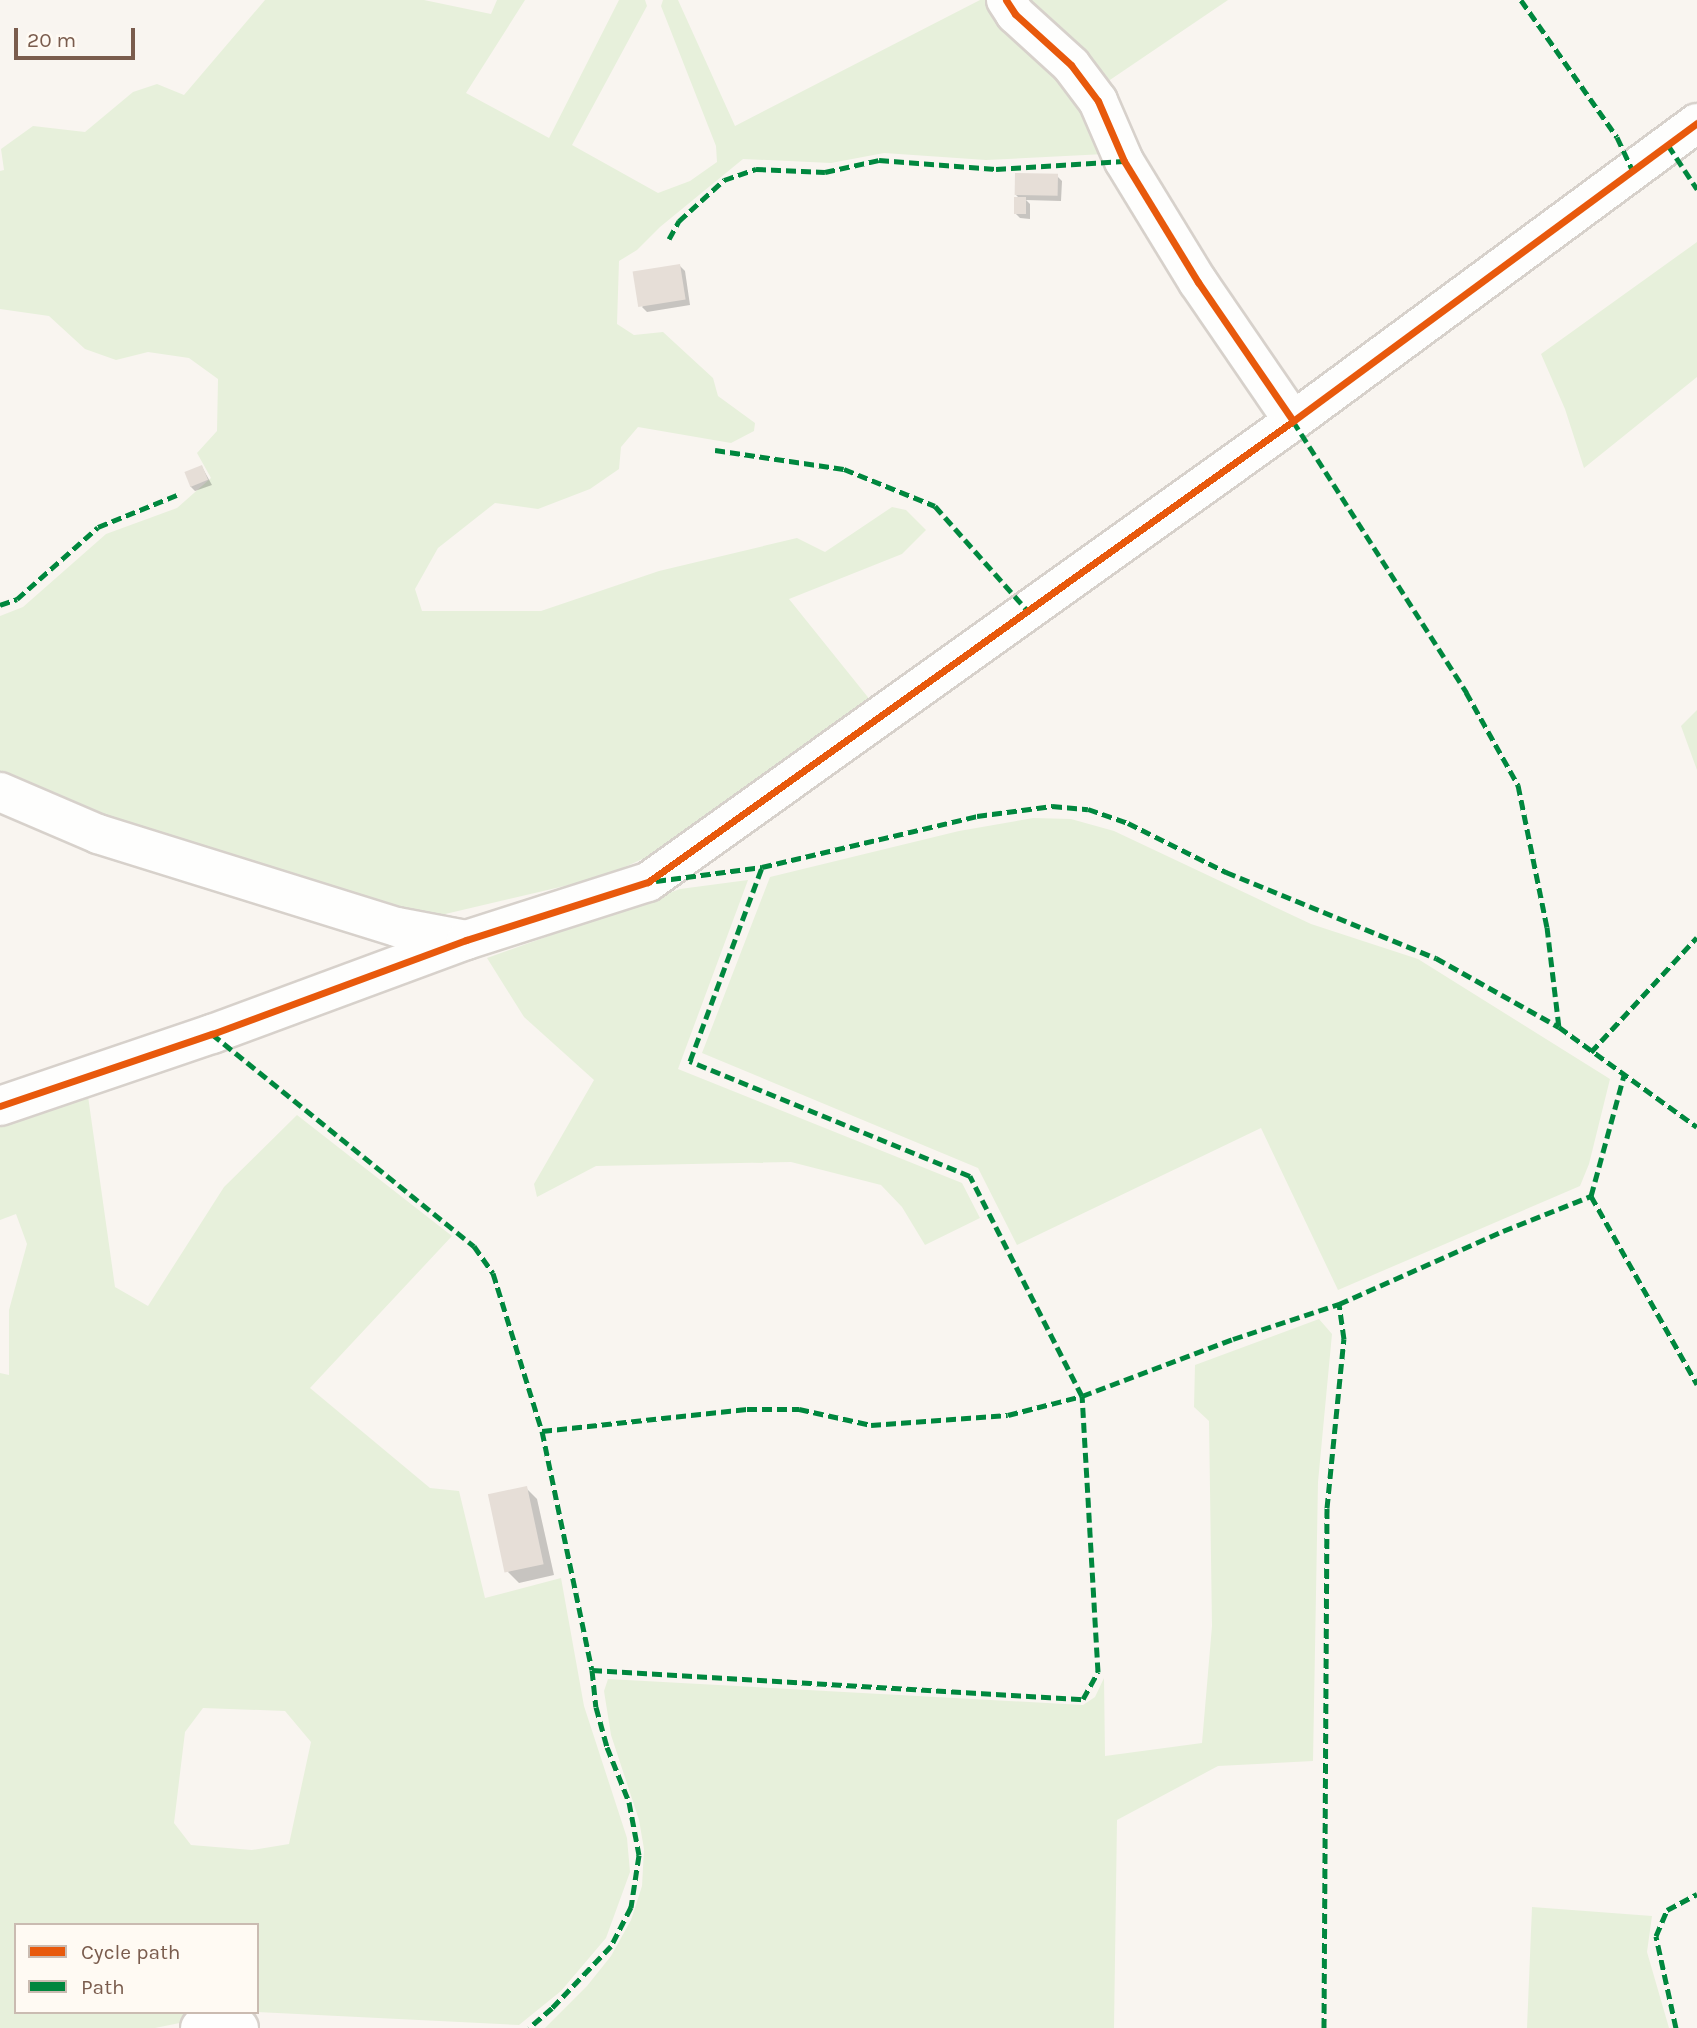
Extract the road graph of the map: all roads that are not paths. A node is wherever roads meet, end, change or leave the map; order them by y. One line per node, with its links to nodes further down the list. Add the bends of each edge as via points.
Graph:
1 (1006, 0): 3 (street, via 1015,14 1071,65 1098,101 1124,161 1198,282)
2 (1697, 124): 3 (street)
3 (1293, 421): 5 (street, via 648,882)
4 (0, 792): 5 (street, via 111,838 397,928)
5 (466, 940): 6 (street, via 212,1034)
6 (0, 1105)
7 (200, 2028): 8 (street)
8 (239, 2028)

